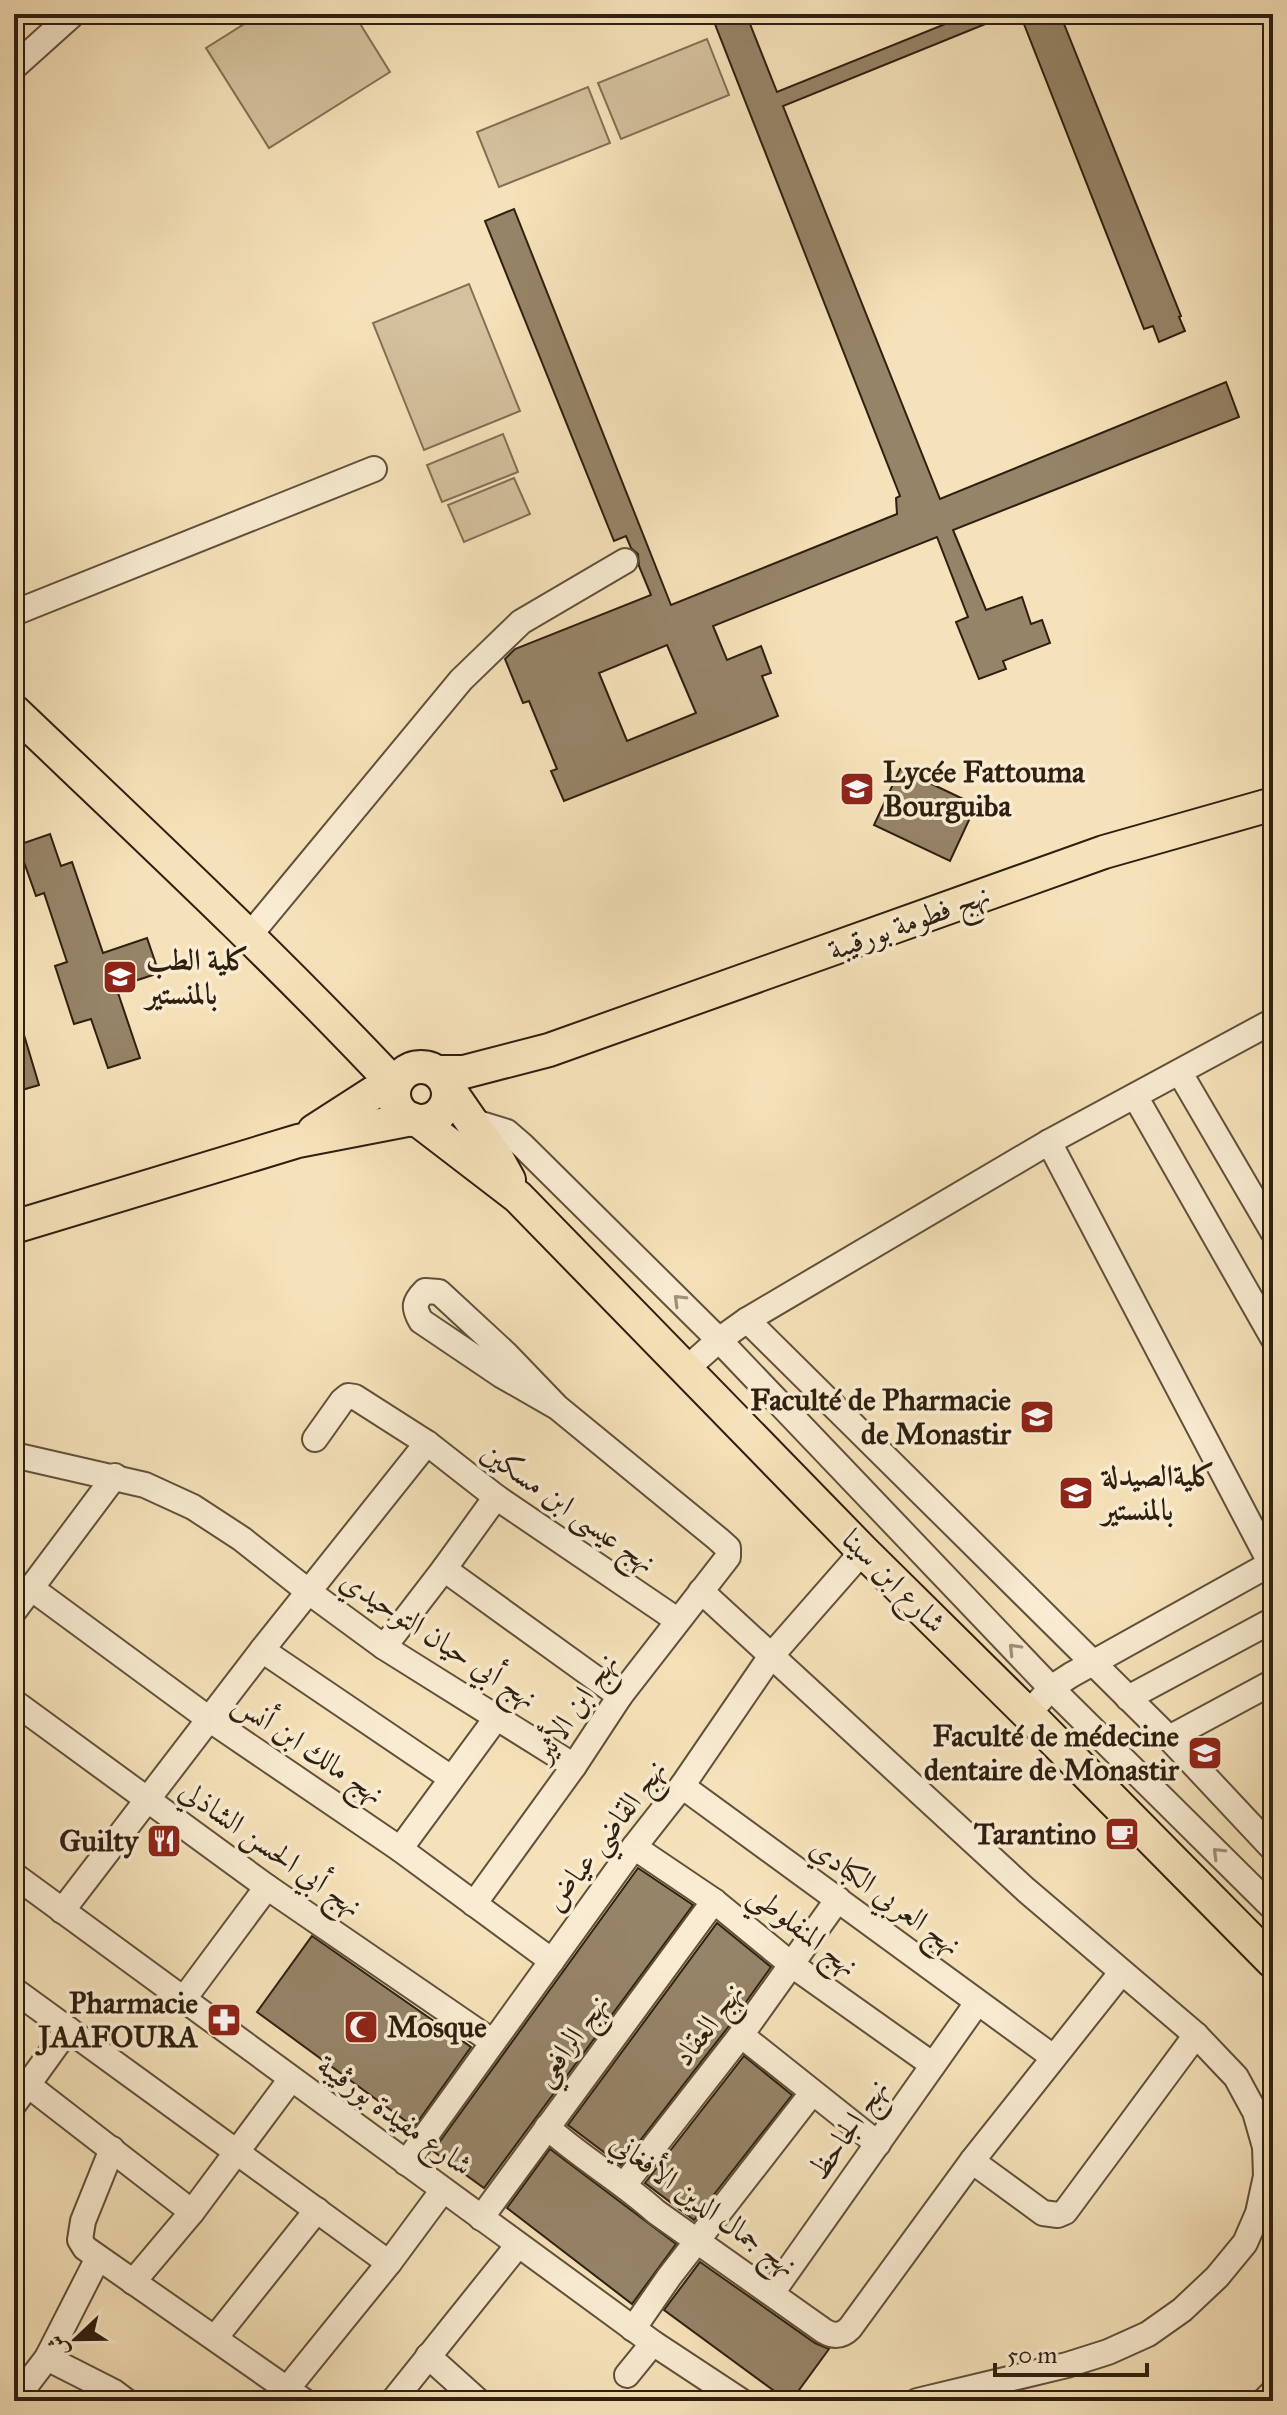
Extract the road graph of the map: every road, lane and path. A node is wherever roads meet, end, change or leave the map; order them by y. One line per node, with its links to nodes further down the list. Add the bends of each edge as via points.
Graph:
1 (73, 14): 2 (street)
2 (14, 67)
3 (374, 469): 5 (street)
4 (625, 561): 8 (street, via 521,622 480,660)
5 (14, 613)
6 (14, 711): 8 (main road)
7 (1273, 804): 12 (main road, نهج فطومة بورقيبة, via 1104,852 549,1050 464,1072)
8 (249, 936): 12 (main road, via 341,1027 393,1058)
9 (1273, 1021): 10 (street)
10 (1180, 1073): 11 (street); 16 (street)
11 (1135, 1096): 13 (street); 18 (street)
12 (429, 1097): 14 (main road); 14 (main road, via 498,1160); 15 (main road, via 373,1093 298,1141); 19 (street, one-way to 12, via 515,1138)
13 (1049, 1142): 17 (street); 28 (street)
14 (518, 1197): 20 (main road, شارع ابن سينا)
15 (14, 1227)
16 (1273, 1232)
17 (747, 1320): 19 (street); 39 (street)
18 (1273, 1338)
19 (719, 1340): 20 (street); 41 (street, one-way to 19)
20 (685, 1370): 27 (main road, شارع ابن سينا)
21 (557, 1407): 21 (street, via 421,1321 414,1309 416,1300 425,1291 439,1292); 31 (street, نهج ابن الأثير, via 728,1548 728,1557)
22 (315, 1439): 23 (street, نهج عيسى ابن مسكين, via 348,1396)
23 (427, 1443): 26 (street, نهج عيسى ابن مسكين); 32 (street)
24 (14, 1455): 25 (street, نهج أبي حيان التوحيدي)
25 (115, 1476): 30 (street); 32 (street, نهج أبي حيان التوحيدي, via 172,1496 217,1521)
26 (496, 1497): 29 (street); 34 (street, نهج عيسى ابن مسكين)
27 (863, 1551): 38 (street, نهج القاضي عياض); 45 (main road, شارع ابن سينا)
28 (1272, 1566): 39 (street)
29 (444, 1569): 36 (street); 42 (street)
30 (31, 1588): 33 (street); 47 (street, نهج مالك ابن أنس)
31 (701, 1591): 34 (street, نهج ابن الأثير); 38 (street)
32 (309, 1592): 36 (street, نهج أبي حيان التوحيدي); 37 (street)
33 (14, 1611)
34 (677, 1620): 42 (street, نهج ابن الأثير)
35 (1273, 1620): 43 (street)
36 (384, 1647): 46 (street, نهج أبي حيان التوحيدي)
37 (262, 1650): 47 (street); 50 (street)
38 (771, 1656): 51 (street, نهج القاضي عياض); 66 (street)
39 (1094, 1662): 41 (street); 43 (street)
40 (1273, 1682): 48 (street)
41 (1051, 1688): 45 (street); 61 (street, one-way to 41)
42 (620, 1696): 49 (street, نهج ابن الأثير)
43 (1128, 1698): 48 (street)
44 (14, 1702): 52 (street, نهج أبي الحسن الشاذلي)
45 (1028, 1714): 63 (main road, شارع ابن سينا)
46 (497, 1717): 49 (street, نهج أبي حيان التوحيدي); 50 (street)
47 (209, 1719): 52 (street); 54 (street, نهج مالك ابن أنس)
48 (1169, 1738): 55 (street)
49 (574, 1766): 60 (street, نهج ابن الأثير)
50 (451, 1778): 54 (street)
51 (682, 1786): 53 (street, نهج القاضي عياض); 58 (street, نهج العربي الكبادي)
52 (147, 1799): 57 (street, نهج أبي الحسن الشاذلي); 62 (street)
53 (634, 1847): 59 (street, نهج المنفلوطي); 64 (street, نهج القاضي عياض)
54 (400, 1849): 60 (street, نهج مالك ابن أنس)
55 (1273, 1849)
56 (14, 1875): 62 (street, شارع مفيدة بورڨيبة)
57 (267, 1887): 68 (street); 73 (street, نهج أبي الحسن الشاذلي)
58 (838, 1899): 65 (street, نهج العقاد); 69 (street, نهج العربي الكبادي)
59 (714, 1901): 65 (street, نهج المنفلوطي); 79 (street, نهج الرافعي)
60 (474, 1904): 64 (street, نهج مالك ابن أنس)
61 (1273, 1908)
62 (62, 1911): 68 (street, شارع مفيدة بورڨيبة)
63 (1268, 1946)
64 (552, 1961): 73 (street, نهج القاضي عياض)
65 (792, 1965): 71 (street, نهج العقاد); 75 (street, نهج المنفلوطي)
66 (1121, 1973): 72 (street); 74 (street)
67 (14, 1990): 70 (street)
68 (183, 2000): 76 (street, شارع مفيدة بورڨيبة)
69 (977, 2003): 74 (street, نهج العربي الكبادي); 75 (street, نهج الجاحظ)
70 (68, 2029): 78 (street); 82 (street)
71 (741, 2035): 77 (street); 85 (street, نهج العقاد)
72 (1196, 2035): 83 (street, via 1065,2212 1043,2213); 109 (street, via 1236,2077 1255,2112 1265,2147 1266,2176 1245,2243 1182,2310 1148,2334 1067,2365)
73 (493, 2042): 84 (street, نهج القاضي عياض)
74 (1053, 2057): 83 (street)
75 (933, 2065): 80 (street, نهج الجاحظ)
76 (291, 2079): 82 (street); 84 (street, شارع مفيدة بورڨيبة)
77 (812, 2093): 80 (street); 90 (street)
78 (21, 2095): 81 (street)
79 (547, 2127): 85 (street, نهج جمال الدين الأفغاني); 89 (street, نهج الرافعي)
80 (878, 2144): 95 (street, نهج الجاحظ)
81 (112, 2149): 88 (street); 92 (street, via 80,2231 85,2248)
82 (237, 2152): 87 (street); 88 (street)
83 (972, 2161): 95 (street, نهج جمال الدين الأفغاني, via 841,2335 824,2331)
84 (406, 2163): 86 (street, شارع مفيدة بورڨيبة)
85 (624, 2185): 90 (street, نهج جمال الدين الأفغاني)
86 (443, 2190): 89 (street, شارع مفيدة بورڨيبة); 93 (street)
87 (317, 2210): 93 (street); 97 (street)
88 (192, 2212): 94 (street)
89 (481, 2218): 91 (street, شارع مفيدة بورڨيبة)
90 (698, 2239): 95 (street, نهج جمال الدين الأفغاني); 96 (street)
91 (518, 2245): 96 (street, شارع مفيدة بورڨيبة); 99 (street)
92 (98, 2258): 94 (street); 100 (street)
93 (389, 2263): 103 (street)
94 (133, 2282): 97 (street)
95 (772, 2293)
96 (633, 2329): 98 (street, شارع مفيدة بورڨيبة)
97 (215, 2338): 103 (street)
98 (653, 2343): 101 (street); 108 (street, شارع مفيدة بورڨيبة)
99 (428, 2356): 106 (street); 107 (street)
100 (47, 2358): 104 (street); 105 (street)
101 (627, 2375)
102 (1273, 2392): 110 (street)
103 (295, 2395)
104 (116, 2398)
105 (14, 2401)
106 (393, 2401)
107 (478, 2401)
108 (741, 2401)
109 (917, 2401)
110 (1264, 2401)

